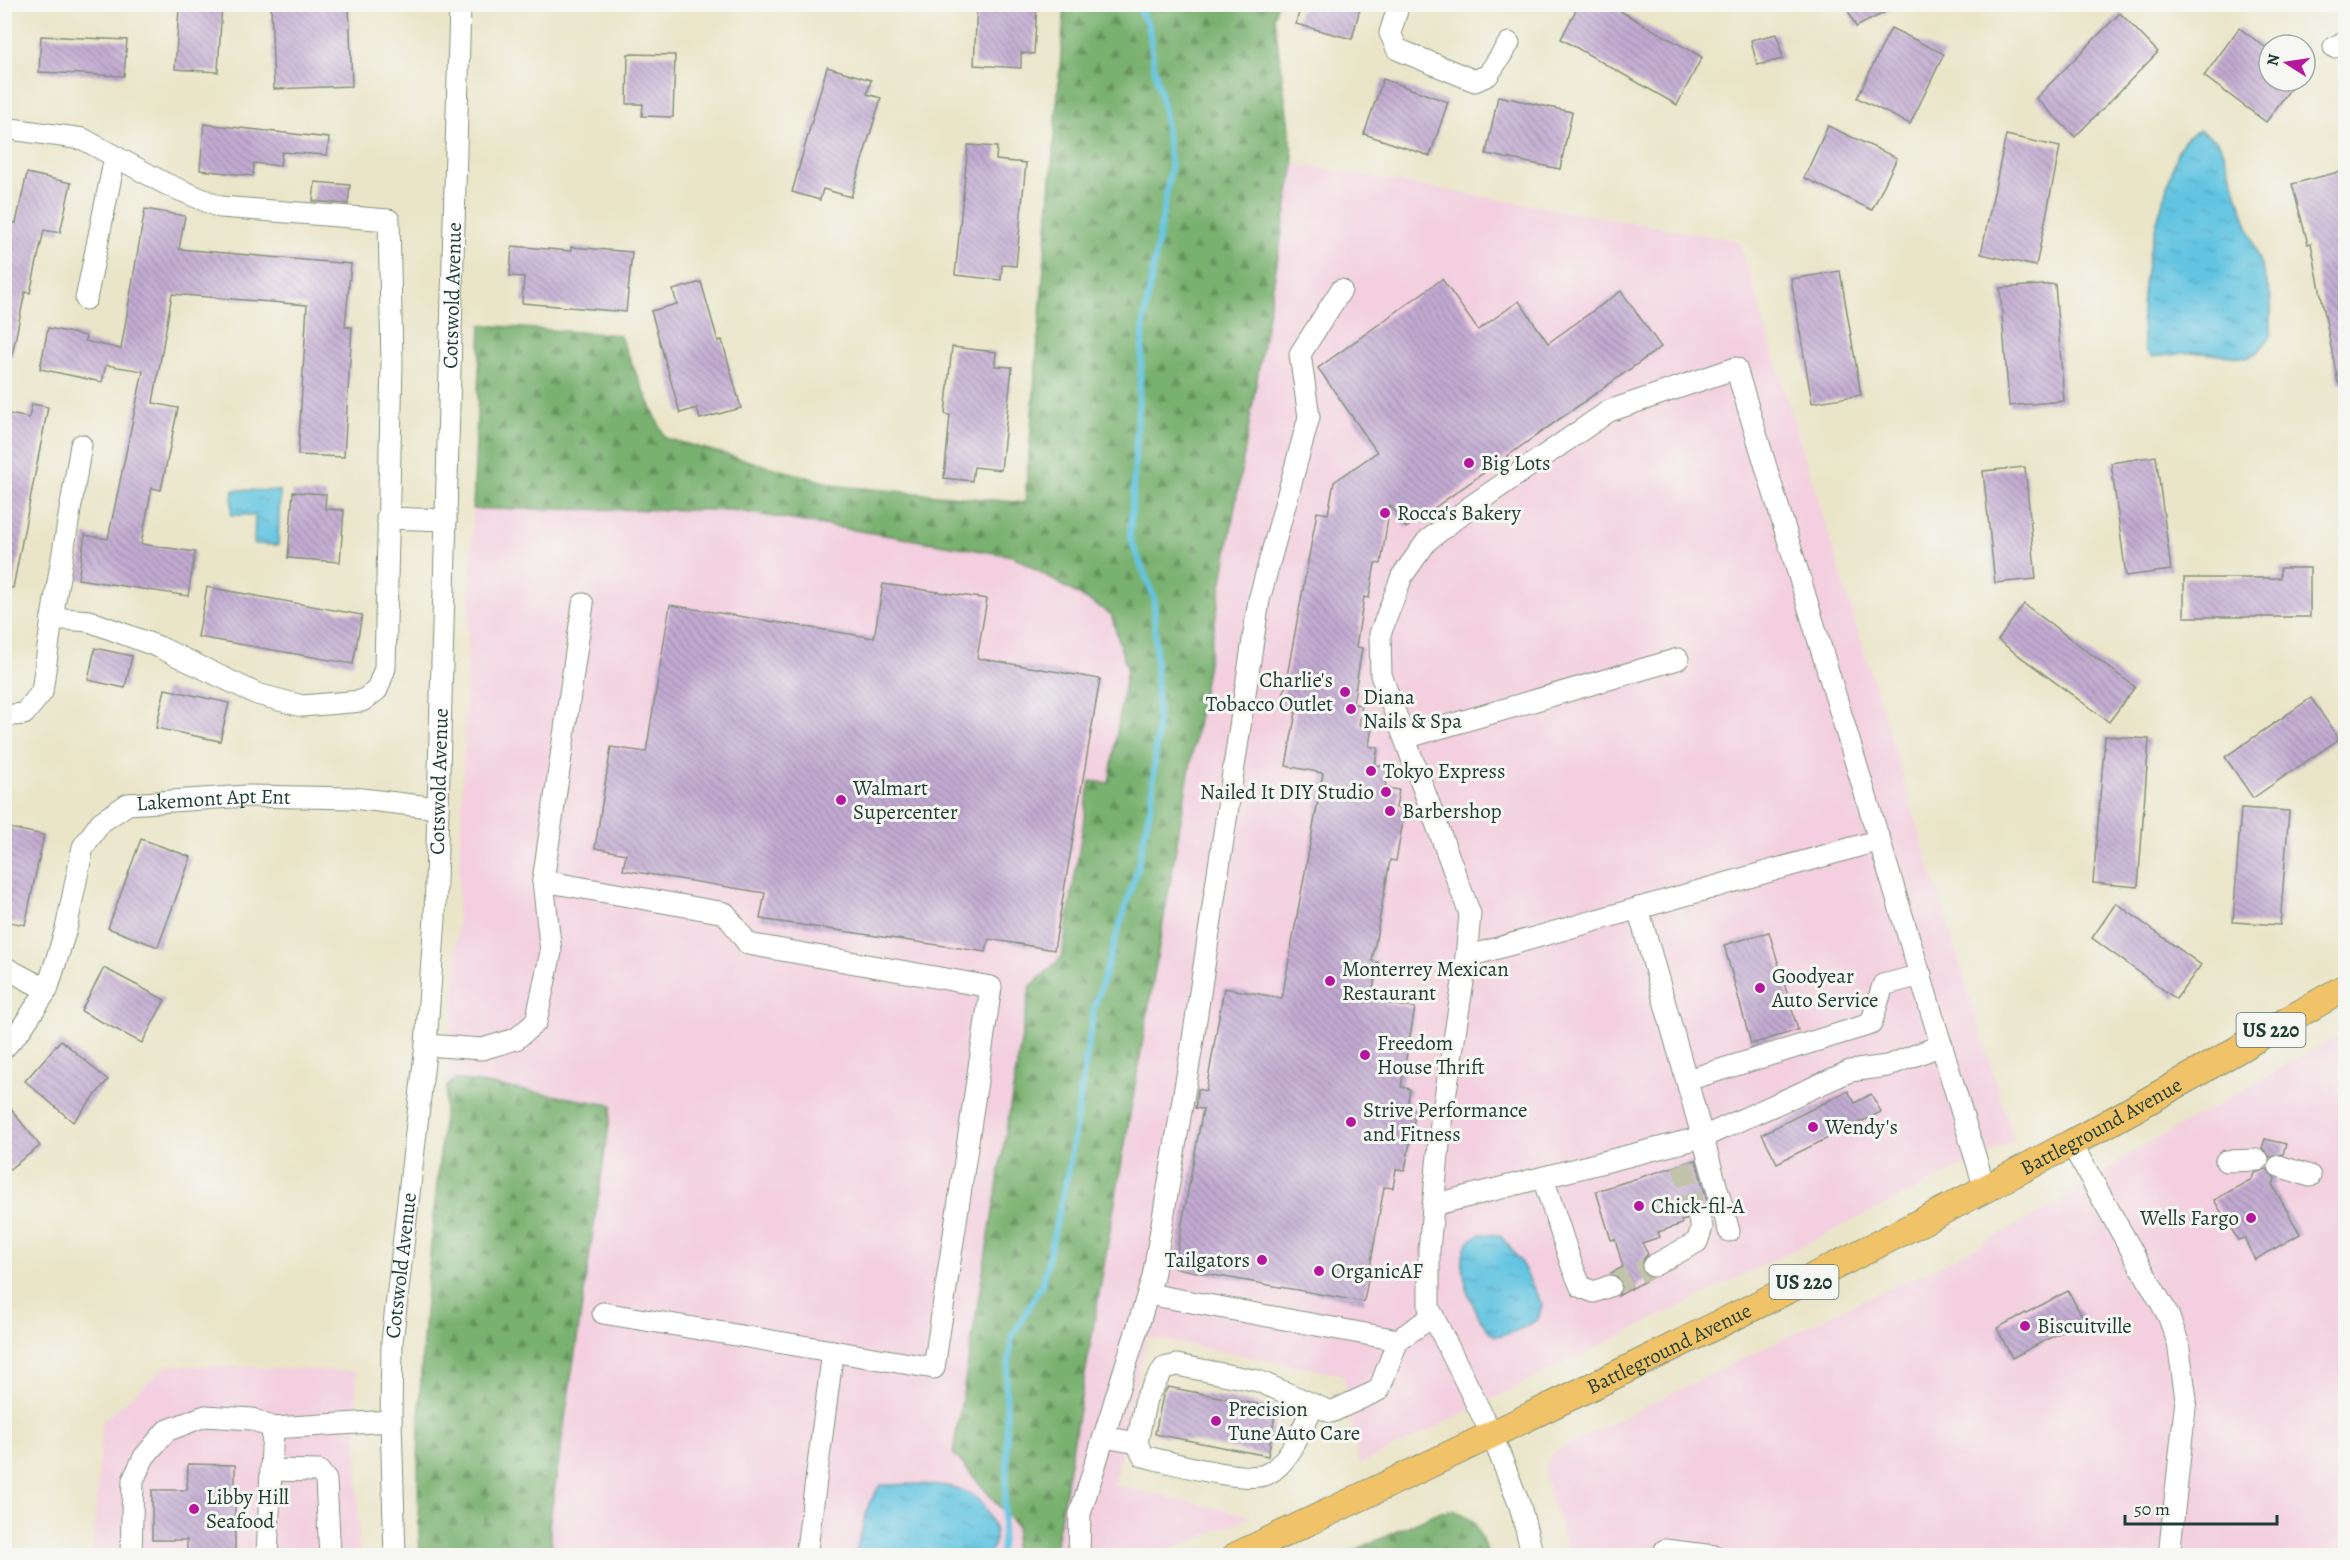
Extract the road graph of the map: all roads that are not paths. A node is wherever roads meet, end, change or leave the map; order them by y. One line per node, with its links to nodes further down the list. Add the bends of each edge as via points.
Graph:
1 (460, 4): 10 (street, Cotswold Avenue)
2 (1399, 4): 3 (street, via 1390,33 1397,49 1475,81 1488,75)
3 (1509, 43)
4 (4, 128): 5 (street, via 83,139)
5 (116, 157): 7 (street); 9 (street, via 220,207 389,220 392,363)
6 (1341, 290): 42 (street, via 1300,354 1309,417 1259,600 1192,1046)
7 (86, 299)
8 (81, 445): 12 (street)
9 (387, 518): 10 (street); 12 (street, via 385,668 377,690 362,701 302,706 257,694 159,647 89,621)
10 (446, 520): 16 (street, Cotswold Avenue)
11 (583, 604): 18 (street)
12 (52, 618): 14 (street, via 42,692 24,714)
13 (1678, 659): 15 (street)
14 (4, 716)
15 (1405, 738): 17 (street, via 1381,675 1380,634 1402,576 1426,541 1610,411 1736,368); 20 (street, via 1470,914)
16 (438, 808): 24 (street, Lakemont Apt Ent, via 353,798 247,796 128,804 101,822 83,847 66,929); 25 (street, Cotswold Avenue)
17 (1880, 840): 19 (street); 22 (street)
18 (543, 881): 25 (street, via 550,952 536,1022 516,1039 482,1049); 46 (street, via 724,913 748,944 991,987 934,1368)
19 (1638, 908): 20 (street); 28 (street)
20 (1466, 957): 37 (street)
21 (4, 968): 24 (street)
22 (1921, 975): 26 (street); 28 (street, via 1883,985 1871,1024)
23 (2346, 987): 30 (main road, Battleground Avenue / US 220)
24 (47, 990): 27 (street, Lakemont Apt Ent)
25 (426, 1045): 48 (street, Cotswold Avenue, via 397,1286)
26 (1942, 1045): 29 (street, via 1887,1066 1850,1071); 36 (street)
27 (4, 1048)
28 (1687, 1080): 29 (street)
29 (1703, 1137): 35 (street, via 1679,1154); 39 (street)
30 (2071, 1143): 36 (main road, Battleground Avenue / US 220); 64 (street, via 2168,1315 2178,1342 2186,1399)
31 (2259, 1160): 32 (street)
32 (2226, 1161)
33 (2279, 1166): 34 (street)
34 (2310, 1176)
35 (1543, 1178): 37 (street); 41 (street, via 1581,1287 1594,1292)
36 (1985, 1189): 50 (main road, Battleground Avenue / US 220)
37 (1433, 1205): 44 (street, via 1429,1308)
38 (1698, 1216): 40 (street, via 1702,1227 1697,1242)
39 (1729, 1231)
40 (1653, 1266)
41 (1610, 1287)
42 (1148, 1294): 45 (street); 51 (street)
43 (603, 1313): 46 (street)
44 (1433, 1316): 45 (street); 50 (street)
45 (1398, 1340): 47 (street, via 1379,1390 1331,1412)
46 (833, 1352): 58 (street)
47 (1314, 1405): 52 (street, via 1291,1448 1267,1474 1244,1478 1143,1456); 52 (street, via 1258,1381 1177,1365 1164,1368 1146,1398)
48 (391, 1421): 49 (street); 57 (street, Cotswold Avenue)
49 (273, 1428): 53 (street); 54 (street, via 252,1419 205,1416 166,1431 144,1457 133,1480)
50 (1492, 1436): 60 (main road, Battleground Avenue / US 220); 61 (street, via 1520,1506)
51 (1104, 1437): 52 (street); 59 (street, via 1080,1514)
52 (1137, 1443)
53 (272, 1470): 55 (street); 56 (street, via 319,1471 326,1480)
54 (130, 1556)
55 (267, 1556)
56 (330, 1556)
57 (395, 1556)
58 (806, 1556)
59 (1079, 1556)
60 (1236, 1556)
61 (1533, 1556)
62 (1665, 1556): 63 (street, via 1665,1550)
63 (1714, 1556)
64 (2169, 1556)

